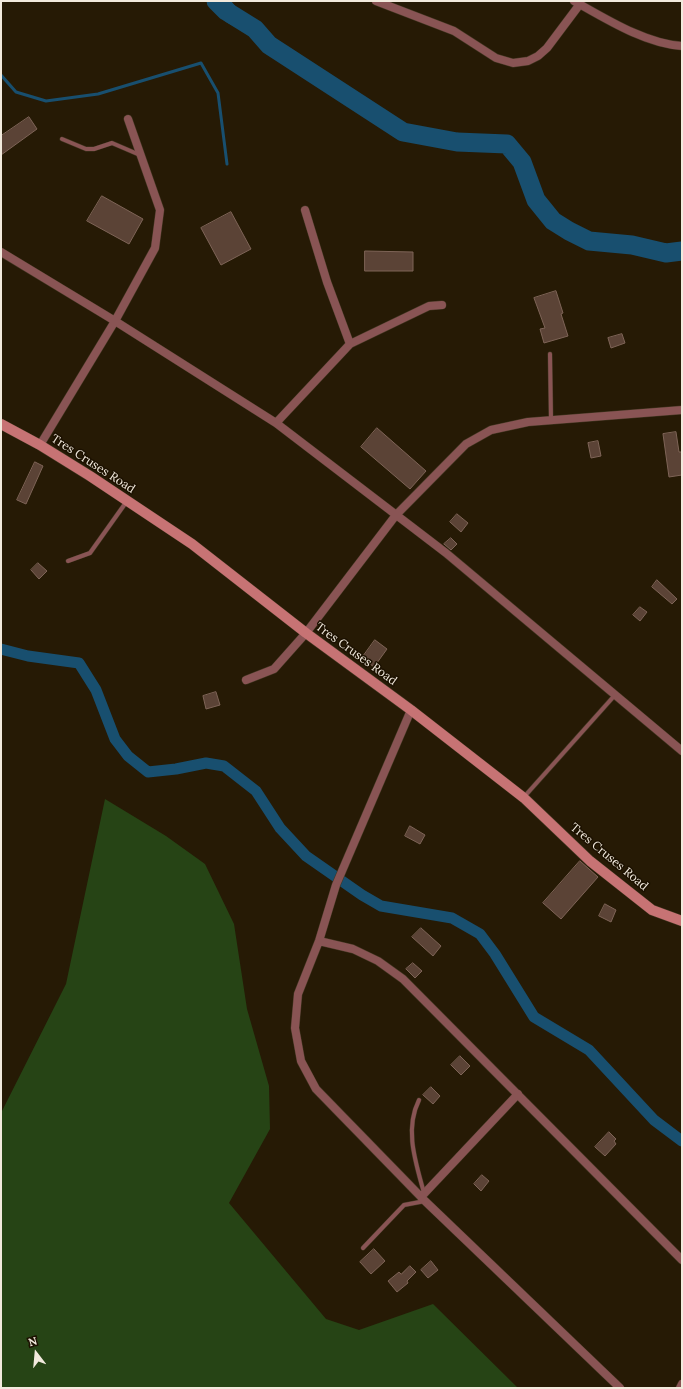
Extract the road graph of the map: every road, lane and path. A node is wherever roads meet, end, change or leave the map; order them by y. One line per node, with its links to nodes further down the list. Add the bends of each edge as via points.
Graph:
1 (376, 1): 2 (street, via 454,31 496,58 513,63 528,61 547,48)
2 (577, 3): 3 (street, via 625,28 670,45)
3 (682, 46)
4 (128, 119): 6 (street)
5 (62, 139): 6 (lane, via 86,149 112,143)
6 (140, 155): 10 (street, via 160,210 155,248)
7 (305, 210): 11 (street, via 327,282)
8 (1, 252): 10 (street)
9 (442, 305): 11 (street, via 429,306)
10 (115, 321): 15 (street); 17 (street)
11 (350, 344): 15 (street)
12 (550, 354): 14 (lane)
13 (682, 410): 14 (street)
14 (551, 420): 19 (street, via 491,430 466,444)
15 (276, 423): 19 (street)
16 (1, 424): 17 (main road, Tres Cruses Road)
17 (40, 445): 18 (main road, Tres Cruses Road)
18 (128, 501): 20 (lane, via 90,553); 21 (main road, Tres Cruses Road, via 192,544)
19 (396, 515): 21 (street); 23 (street, via 446,553)
20 (68, 561)
21 (306, 633): 22 (street, via 274,669); 24 (main road, Tres Cruses Road)
22 (246, 680)
23 (616, 695): 25 (street); 26 (lane)
24 (411, 710): 26 (main road, Tres Cruses Road); 28 (street, via 336,885)
25 (682, 751)
26 (524, 798): 27 (main road, Tres Cruses Road, via 590,861 652,910)
27 (682, 921)
28 (319, 941): 29 (street, via 354,949 403,978); 31 (street, via 298,994 295,1028 301,1061 316,1089)
29 (518, 1094): 31 (street); 33 (street)
30 (419, 1100): 31 (lane, via 413,1115 412,1142)
31 (424, 1197): 32 (lane, via 404,1205); 35 (street)
32 (363, 1248)
33 (682, 1260)
34 (682, 1384): 36 (street)
35 (620, 1388)
36 (680, 1388)

